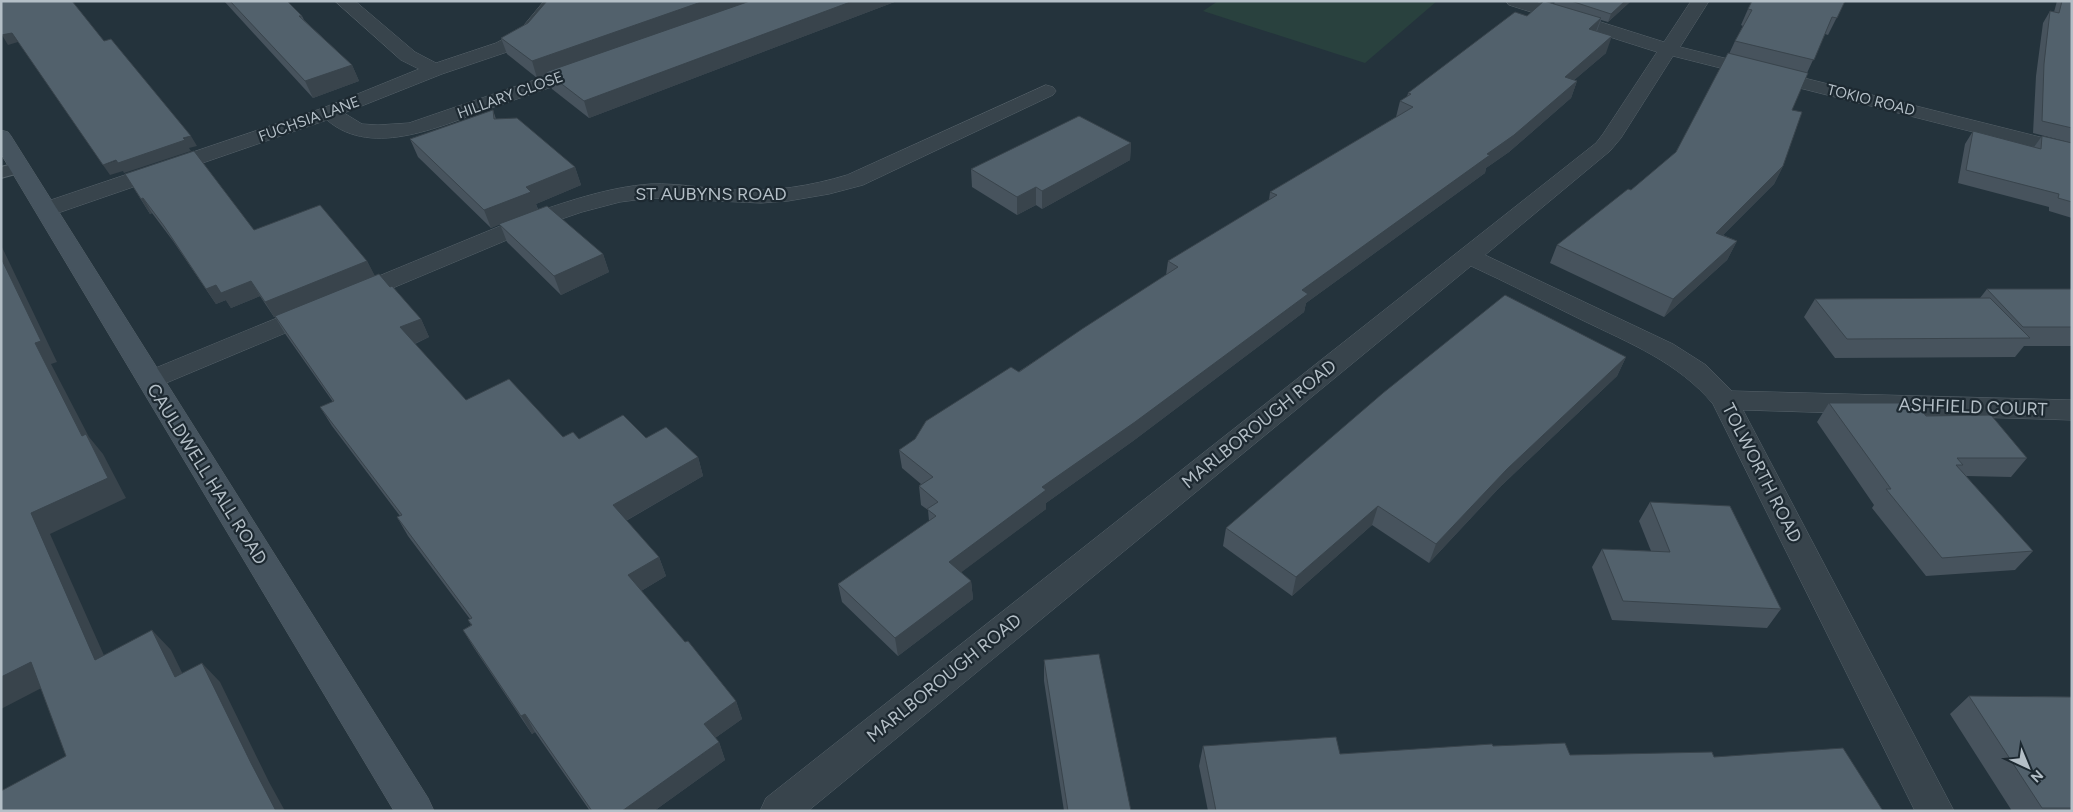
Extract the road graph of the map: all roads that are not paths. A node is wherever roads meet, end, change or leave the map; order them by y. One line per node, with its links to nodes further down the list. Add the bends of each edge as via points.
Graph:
1 (344, 1): 7 (street, via 408,56)
2 (554, 1): 7 (street, FUCHSIA LANE, via 526,34 513,42)
3 (1515, 1): 5 (street, TOKIO ROAD)
4 (1700, 1): 5 (street, MARLBOROUGH ROAD)
5 (1670, 50): 11 (street, TOKIO ROAD); 14 (street, MARLBOROUGH ROAD, via 1603,147)
6 (600, 64): 9 (street, HILLARY CLOSE, via 412,129 356,129)
7 (435, 70): 9 (street, FUCHSIA LANE)
8 (1046, 91): 15 (street, ST AUBYNS ROAD, via 837,186 783,196 746,197 651,191 594,201 562,211)
9 (330, 112): 13 (street, FUCHSIA LANE)
10 (1, 136): 12 (street, CAULDWELL HALL ROAD)
11 (2072, 151)
12 (11, 170): 13 (street, CAULDWELL HALL ROAD)
13 (47, 209): 15 (street, CAULDWELL HALL ROAD)
14 (1468, 256): 16 (street, TOLWORTH ROAD, via 1662,349 1693,367 1712,383); 19 (street, MARLBOROUGH ROAD)
15 (150, 380): 18 (street, CAULDWELL HALL ROAD)
16 (1724, 400): 17 (street, ASHFIELD COURT); 20 (street, TOLWORTH ROAD)
17 (2072, 410)
18 (415, 811)
19 (779, 811)
20 (1935, 811)

